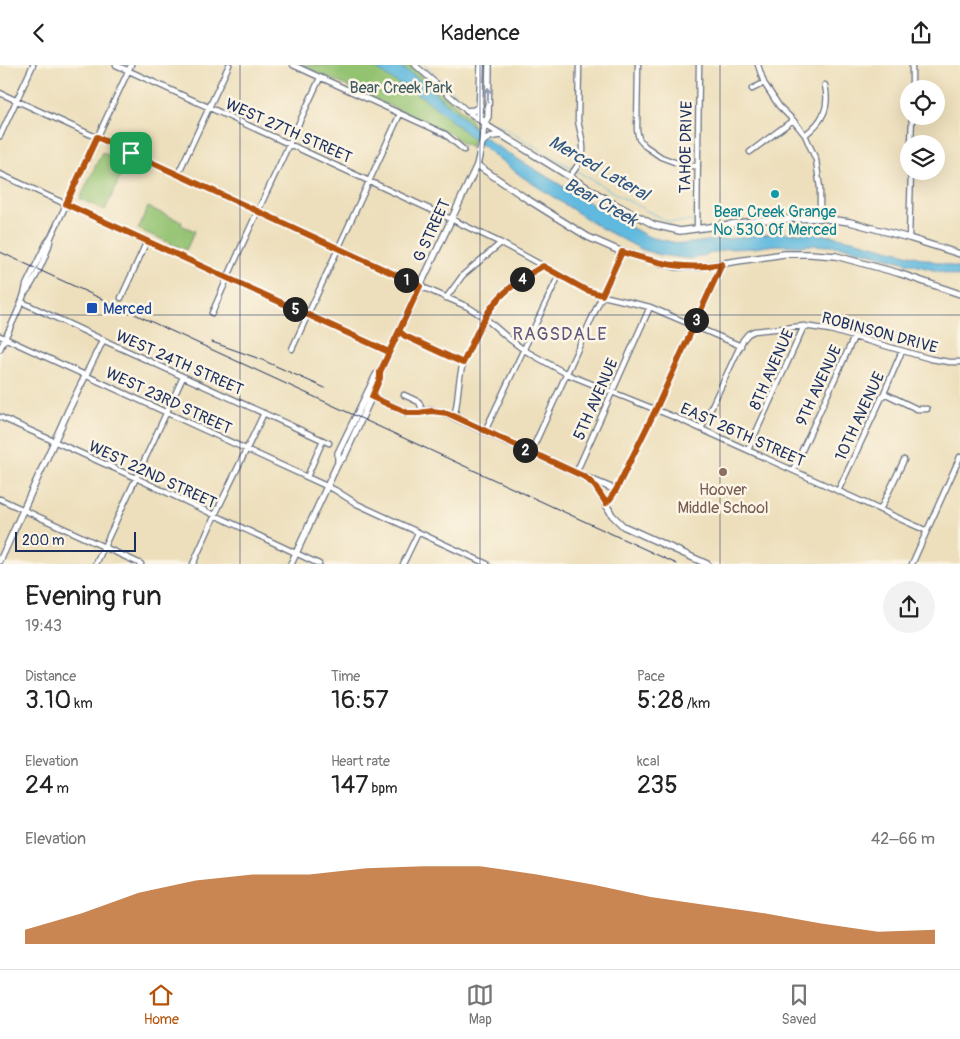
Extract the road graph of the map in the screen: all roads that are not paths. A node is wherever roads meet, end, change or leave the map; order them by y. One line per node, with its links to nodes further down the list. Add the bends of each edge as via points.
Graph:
1 (33, 65): 21 (street)
2 (116, 65): 14 (street, WEST 27TH STREET)
3 (131, 65): 14 (street)
4 (229, 65): 23 (street)
5 (293, 65): 15 (street)
6 (415, 65): 24 (street)
7 (480, 65): 22 (street, G STREET)
8 (489, 65): 27 (street, G STREET, one-way to 8, via 488,117)
9 (579, 65): 38 (street, via 578,120 584,149)
10 (638, 65): 37 (street, via 639,139 668,160)
11 (699, 65): 37 (street, TAHOE DRIVE)
12 (758, 65): 17 (street)
13 (912, 65): 16 (street)
14 (128, 71): 23 (street, WEST 27TH STREET); 31 (street)
15 (320, 78): 25 (street); 33 (street)
16 (912, 80)
17 (764, 83): 19 (street); 26 (street)
18 (825, 85): 29 (street, via 827,104 823,116)
19 (752, 89)
20 (0, 93): 21 (street, EAST 26TH STREET)
21 (17, 100): 30 (street); 31 (street, EAST 26TH STREET)
22 (480, 105): 24 (street); 27 (street, G STREET, via 479,115)
23 (209, 108): 33 (street, WEST 27TH STREET); 40 (street)
24 (467, 111): 27 (street)
25 (400, 114): 34 (street, via 445,134); 42 (street)
26 (793, 120): 29 (street); 35 (street)
27 (484, 127): 28 (street); 32 (street, G STREET)
28 (503, 135): 32 (street, via 492,136); 38 (street)
29 (805, 135): 45 (street, via 816,160)
30 (0, 136)
31 (97, 137): 40 (street, EAST 26TH STREET); 43 (street)
32 (482, 143): 36 (street, G STREET)
33 (289, 144): 42 (street, WEST 27TH STREET); 44 (street)
34 (464, 150)
35 (750, 152)
36 (477, 165): 46 (street, G STREET); 52 (street, via 588,237)
37 (698, 166): 47 (street, TAHOE DRIVE)
38 (573, 172): 47 (street, via 609,201 654,225 680,231)
39 (0, 173): 43 (street)
40 (178, 174): 44 (street, EAST 26TH STREET)
41 (910, 180): 48 (street)
42 (370, 181): 46 (street, WEST 27TH STREET); 51 (street)
43 (66, 204): 49 (street); 63 (street, via 26,285)
44 (258, 211): 51 (street, EAST 26TH STREET); 57 (street)
45 (820, 218): 47 (street, via 761,220); 48 (street, via 850,222)
46 (451, 219): 50 (street, WEST 27TH STREET); 58 (street, G STREET)
47 (697, 229)
48 (909, 238): 53 (street)
49 (147, 241): 57 (street); 62 (street)
50 (501, 243): 55 (street, WEST 27TH STREET); 61 (street, via 463,275)
51 (338, 248): 58 (street, EAST 26TH STREET); 66 (street)
52 (622, 252): 54 (street, via 677,267); 60 (street)
53 (960, 254)
54 (722, 264): 59 (street, via 784,254 836,256); 68 (street)
55 (543, 266): 56 (street, WEST 27TH STREET); 67 (street, via 508,290)
56 (559, 275): 60 (street, WEST 27TH STREET); 77 (street)
57 (227, 278): 65 (street); 66 (street)
58 (420, 286): 61 (street, EAST 26TH STREET); 70 (street, G STREET)
59 (960, 294)
60 (602, 295): 64 (street, WEST 27TH STREET); 83 (street)
61 (446, 297): 67 (street, EAST 26TH STREET)
62 (121, 298)
63 (22, 301): 71 (street); 73 (street, WEST 24TH STREET)
64 (650, 307): 68 (street, WEST 27TH STREET); 86 (street, 5TH AVENUE)
65 (212, 313)
66 (308, 315): 76 (street); 79 (street)
67 (485, 318): 77 (street, EAST 26TH STREET); 80 (street)
68 (694, 325): 74 (street, WEST 27TH STREET); 90 (street)
69 (804, 326): 72 (street, ROBINSON DRIVE); 74 (street, ROBINSON DRIVE, via 754,331 743,339); 103 (street, 8TH AVENUE)
70 (399, 331): 79 (street, G STREET); 80 (street)
71 (2, 337): 75 (street); 84 (street, WEST 23RD STREET)
72 (854, 337): 78 (street, ROBINSON DRIVE); 108 (street, 9TH AVENUE)
73 (103, 340): 84 (street); 85 (street, WEST 24TH STREET)
74 (741, 346): 97 (street)
75 (0, 349)
76 (292, 349)
77 (524, 350): 83 (street, EAST 26TH STREET); 98 (street)
78 (902, 351): 81 (street, ROBINSON DRIVE); 87 (street, 10TH AVENUE)
79 (389, 352): 82 (street, G STREET)
80 (463, 363): 96 (street)
81 (960, 363)
82 (380, 372): 89 (street, G STREET); 107 (street, G STREET, via 338,453)
83 (567, 374): 86 (street, EAST 26TH STREET); 104 (street)
84 (86, 375): 93 (street, WEST 23RD STREET); 100 (street)
85 (183, 377): 93 (street); 94 (street, WEST 24TH STREET)
86 (612, 392): 90 (street, EAST 26TH STREET); 109 (street, 5TH AVENUE)
87 (884, 393): 91 (street, via 918,409); 115 (street, 10TH AVENUE)
88 (404, 395): 92 (street, via 419,402)
89 (372, 397): 92 (street, via 406,413); 107 (street, G STREET, via 344,457)
90 (656, 409): 97 (street, EAST 26TH STREET); 114 (street)
91 (927, 409)
92 (424, 412): 96 (street, via 439,411)
93 (166, 413): 102 (street, WEST 23RD STREET); 112 (street)
94 (264, 413): 99 (street, WEST 24TH STREET); 102 (street)
95 (0, 417): 100 (street, WEST 22ND STREET)
96 (454, 417): 98 (street)
97 (701, 429): 103 (street, EAST 26TH STREET)
98 (485, 431): 104 (street)
99 (323, 440): 101 (street, WEST 24TH STREET); 110 (street)
100 (54, 442): 112 (street, WEST 22ND STREET); 118 (street)
101 (329, 443)
102 (246, 449): 110 (street, WEST 23RD STREET); 120 (street)
103 (748, 450): 108 (street, EAST 26TH STREET)
104 (531, 452): 109 (street)
105 (960, 457): 121 (street)
106 (904, 460): 119 (street)
107 (338, 463): 113 (street, G STREET)
108 (793, 470): 115 (street, EAST 26TH STREET)
109 (576, 473): 111 (street)
110 (307, 477): 113 (street, WEST 23RD STREET)
111 (585, 477): 114 (street); 117 (street)
112 (136, 478): 120 (street, WEST 22ND STREET); 123 (street)
113 (327, 486): 122 (street, WEST 23RD STREET); 124 (street, G STREET)
114 (616, 490): 117 (street)
115 (838, 491): 119 (street, EAST 26TH STREET)
116 (0, 499): 118 (street)
117 (606, 503): 133 (street, via 612,515 624,526)
118 (23, 509): 123 (street); 125 (street)
119 (880, 510): 121 (street, EAST 26TH STREET)
120 (214, 515): 124 (street, WEST 22ND STREET); 128 (street)
121 (927, 531): 134 (street)
122 (418, 533): 131 (street); 132 (street, WEST 23RD STREET)
123 (104, 546): 126 (street); 127 (street)
124 (296, 553): 129 (street, G STREET); 130 (street, WEST 22ND STREET)
125 (0, 561)
126 (96, 564)
127 (141, 564)
128 (193, 564)
129 (291, 564)
130 (319, 564)
131 (403, 564)
132 (487, 564)
133 (707, 564)
134 (912, 564)

